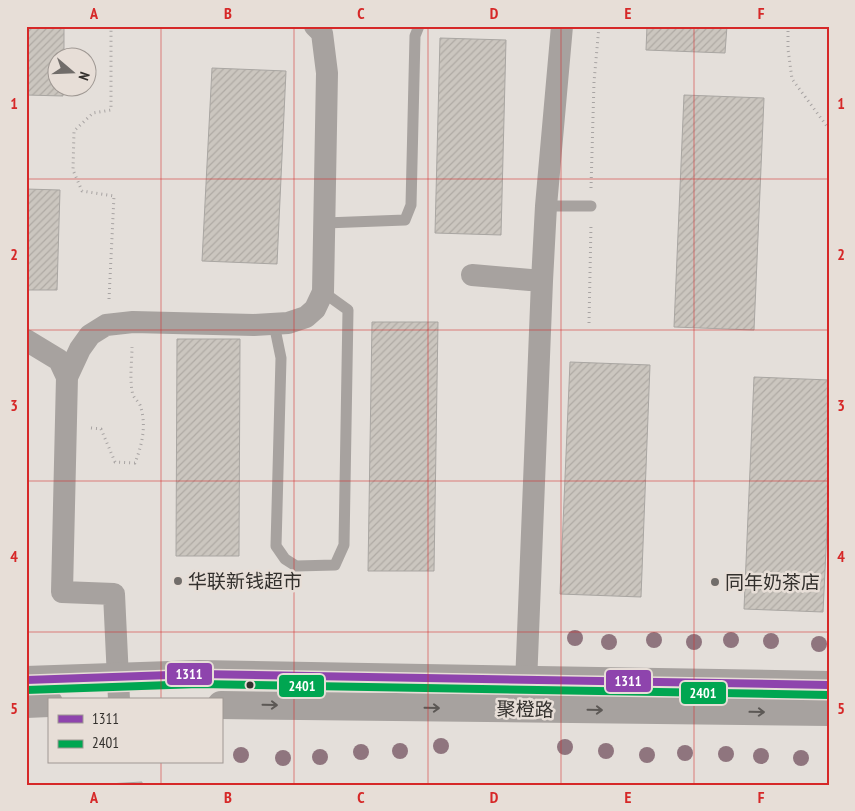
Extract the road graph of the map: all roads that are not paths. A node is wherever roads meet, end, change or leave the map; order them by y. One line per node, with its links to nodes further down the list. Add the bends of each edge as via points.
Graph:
1 (315, 26): 6 (street, via 322,33 327,72)
2 (419, 26): 6 (lane, via 415,36 411,205 405,220)
3 (562, 26): 4 (street)
4 (546, 206): 5 (lane); 8 (street)
5 (591, 206)
6 (325, 223): 9 (street)
7 (472, 275): 8 (street)
8 (542, 281): 14 (street)
9 (324, 292): 10 (street, via 315,309 306,317); 10 (lane, via 348,310 344,545 335,565 296,566 285,559 276,546 281,358)
10 (274, 324): 12 (street, via 133,322 106,325 90,336 80,349)
11 (26, 340): 12 (street, via 58,360)
12 (67, 377): 16 (street, via 62,592 114,594)
13 (26, 680): 16 (street, 聚橙路)
14 (526, 680): 15 (street, 聚橙路); 16 (street, 聚橙路, via 199,674); 20 (street)
15 (829, 685)
16 (118, 688)
17 (48, 703): 18 (street)
18 (26, 704)
19 (222, 704): 20 (street, 聚橙路, one-way to 20)
20 (525, 709): 21 (street, 聚橙路, one-way to 21)
21 (829, 712)

